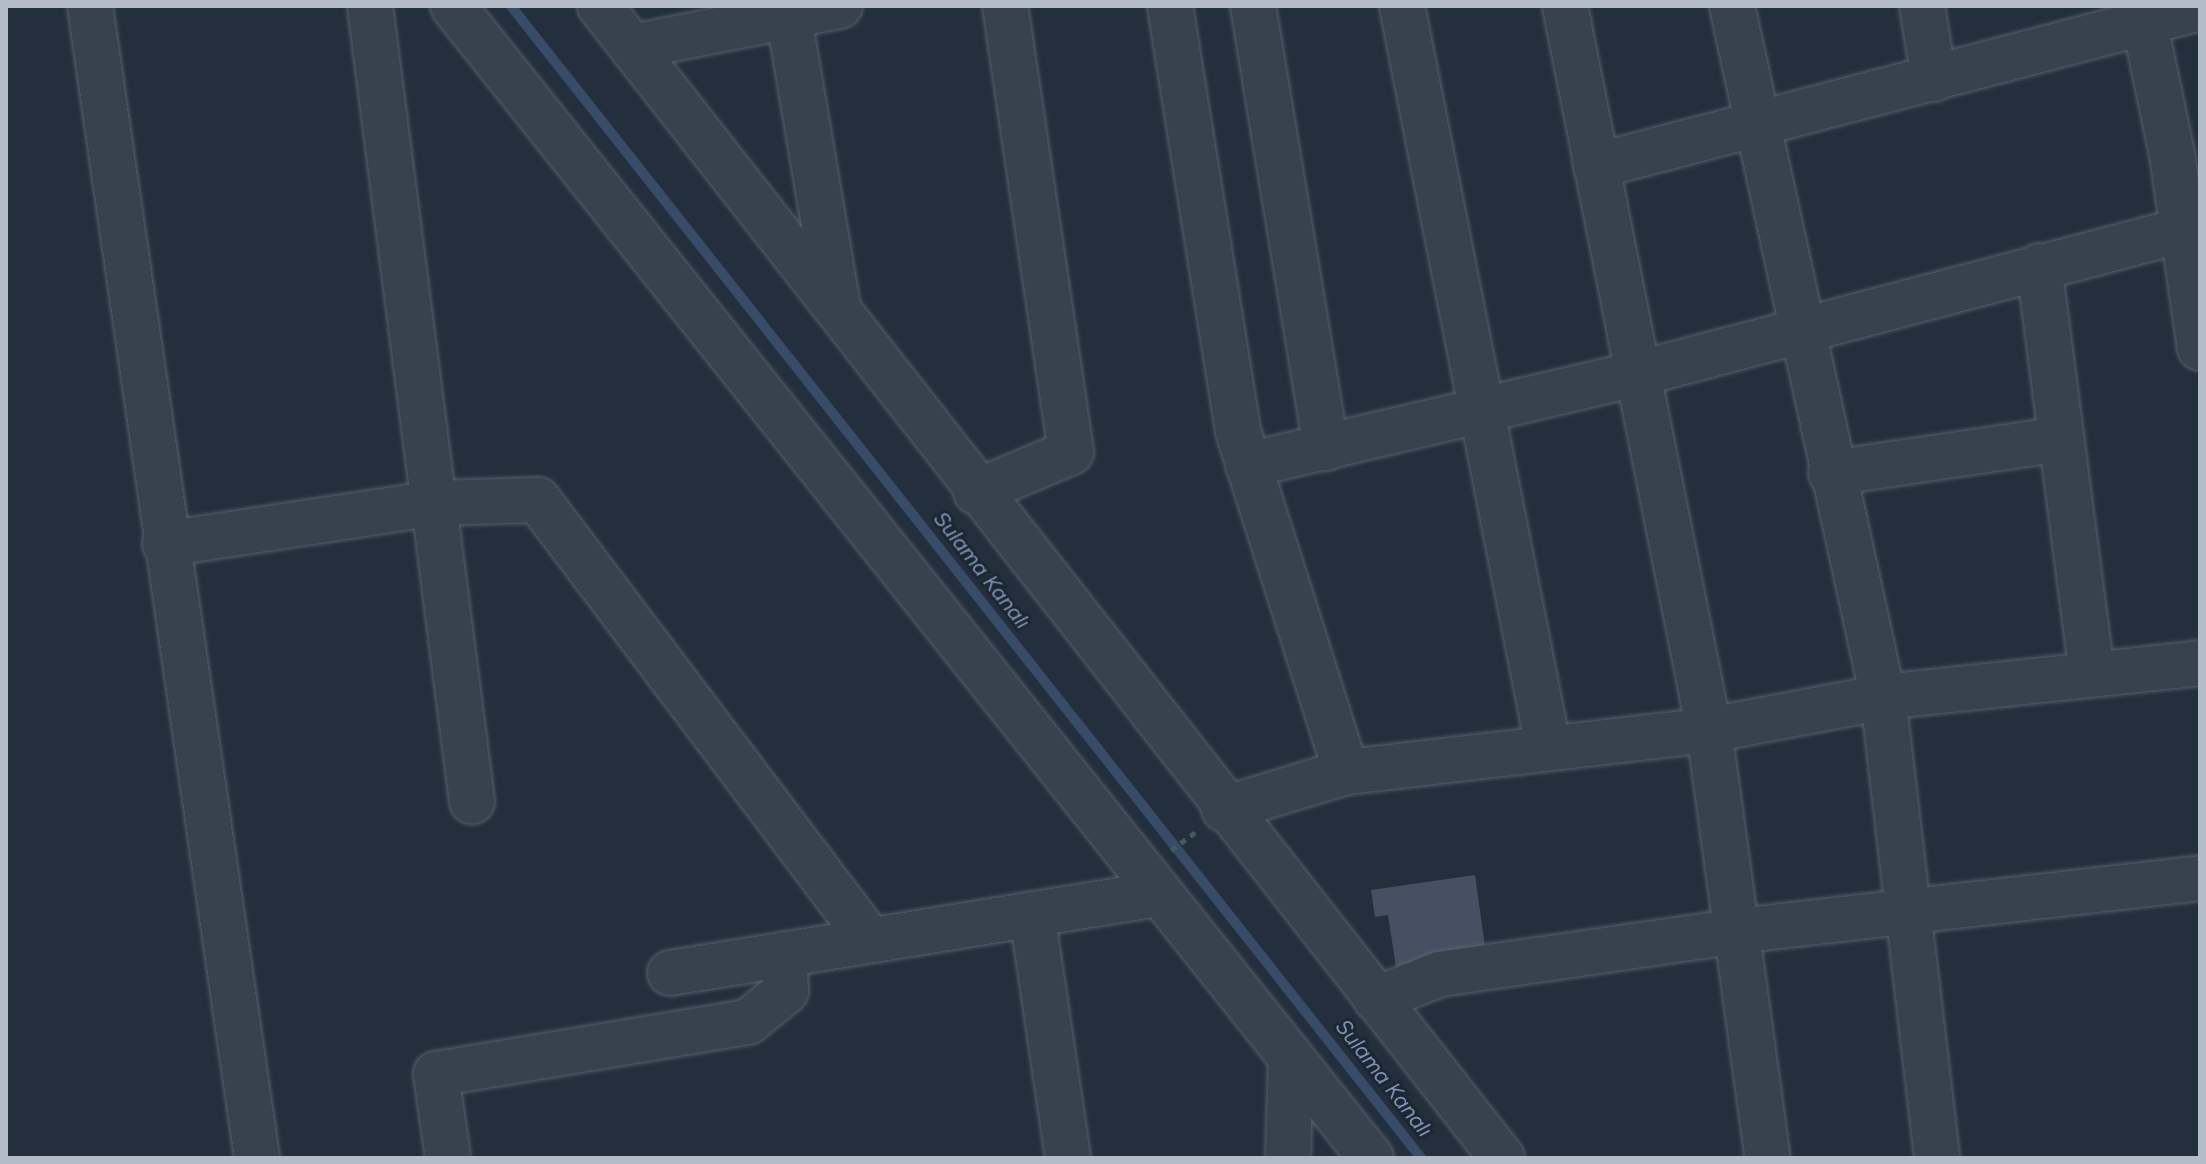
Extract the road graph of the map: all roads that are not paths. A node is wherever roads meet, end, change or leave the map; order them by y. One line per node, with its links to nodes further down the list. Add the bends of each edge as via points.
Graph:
1 (90, 6): 33 (street)
2 (370, 6): 32 (street)
3 (453, 6): 42 (street)
4 (840, 6): 13 (street)
5 (1005, 6): 31 (street, via 1071,452)
6 (1170, 6): 29 (street, via 1238,431)
7 (1253, 6): 28 (street)
8 (1402, 6): 26 (street)
9 (1565, 6): 19 (street)
10 (1732, 6): 17 (street)
11 (1922, 6): 16 (street)
12 (2200, 8): 14 (street)
13 (788, 10): 15 (street); 22 (street)
14 (2142, 15): 16 (street); 18 (street)
15 (614, 20): 22 (street)
16 (1934, 79): 17 (street)
17 (1752, 121): 19 (street); 23 (street)
18 (2186, 152): 20 (street)
19 (1596, 166): 25 (street)
20 (2190, 251): 21 (street); 24 (street)
21 (2039, 266): 23 (street); 27 (street)
22 (838, 309): 31 (street)
23 (1800, 327): 25 (street); 30 (street)
24 (2200, 348)
25 (1637, 374): 26 (street); 37 (street)
26 (1482, 409): 28 (street); 38 (street)
27 (2062, 439): 30 (street); 35 (street)
28 (1326, 448): 29 (street)
29 (1248, 465): 39 (street)
30 (1831, 473): 36 (street)
31 (976, 492): 41 (street)
32 (436, 503): 33 (street); 40 (street); 47 (street, via 538,500)
33 (165, 544): 52 (street)
34 (2200, 663): 35 (street)
35 (2092, 675): 36 (street)
36 (1883, 697): 37 (street); 44 (street)
37 (1709, 730): 38 (street); 46 (street)
38 (1548, 746): 39 (street)
39 (1346, 772): 41 (street)
40 (472, 801)
41 (1212, 819): 50 (street)
42 (1163, 874): 45 (street); 51 (street)
43 (2200, 878): 44 (street)
44 (1908, 913): 46 (street); 59 (street)
45 (1032, 914): 47 (street); 54 (street)
46 (1737, 931): 50 (street, via 1440,974); 58 (street)
47 (870, 940): 48 (street)
48 (784, 954): 49 (street); 53 (street, via 786,991 748,1022 436,1074)
49 (670, 973)
50 (1376, 999): 57 (street)
51 (1291, 1057): 55 (street); 56 (street)
52 (257, 1158)
53 (448, 1158)
54 (1068, 1158)
55 (1288, 1158)
56 (1371, 1158)
57 (1502, 1158)
58 (1768, 1158)
59 (1937, 1158)

